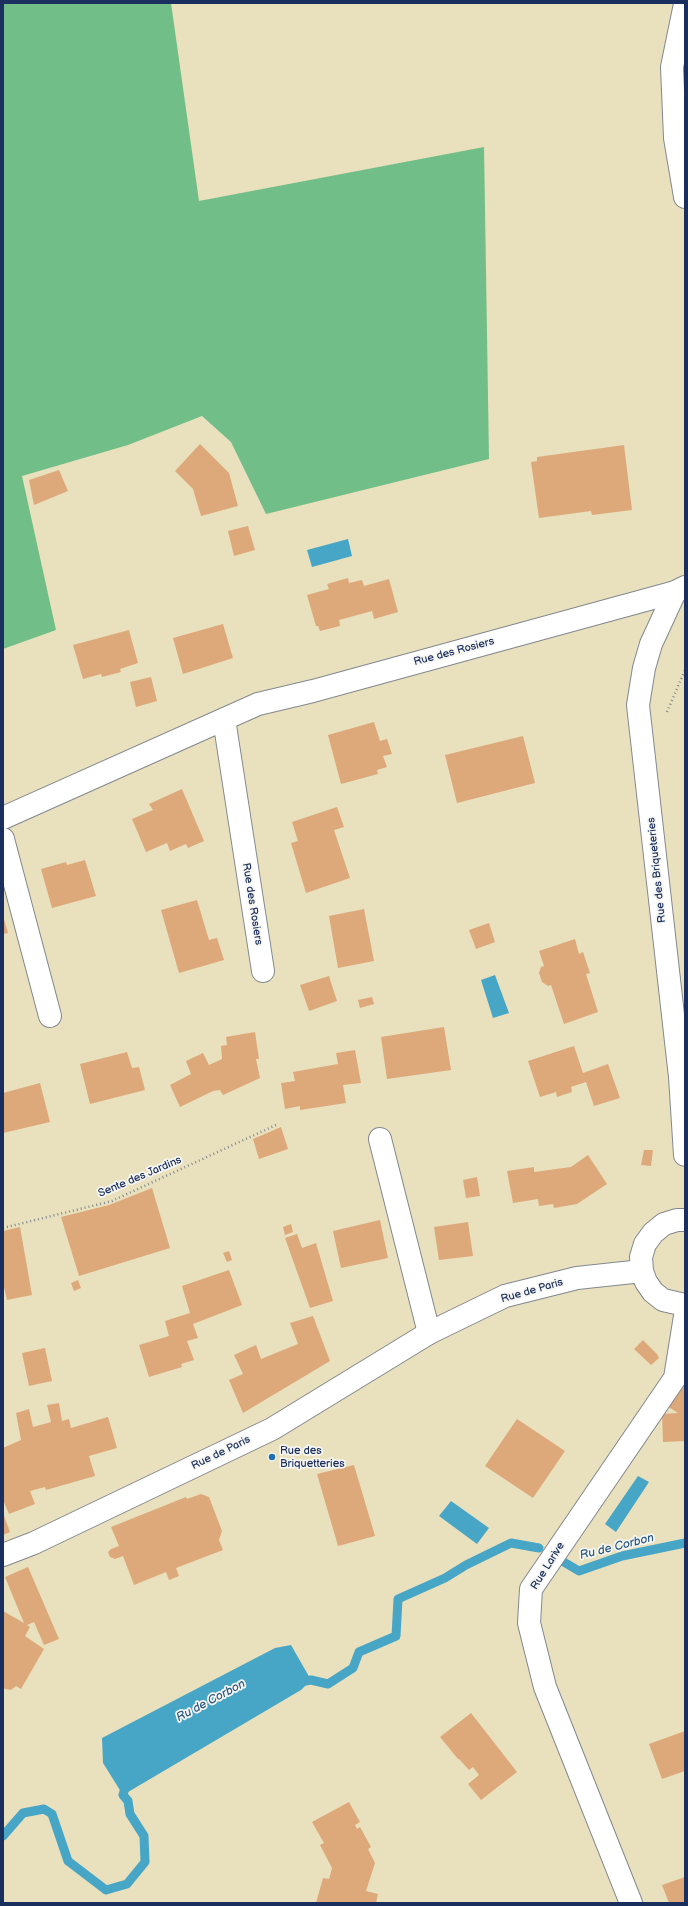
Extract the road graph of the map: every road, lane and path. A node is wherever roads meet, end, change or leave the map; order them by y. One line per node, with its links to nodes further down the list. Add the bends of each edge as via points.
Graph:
1 (685, 4): 2 (street, via 672,67 675,138)
2 (685, 197)
3 (680, 590): 4 (street, Rue des Rosiers, via 314,691 258,704); 9 (street, Rue des Briqueteries, via 651,644 638,704)
4 (224, 719): 5 (street, Rue des Rosiers); 7 (street, Rue des Rosiers)
5 (3, 818)
6 (3, 839): 8 (street)
7 (262, 971)
8 (50, 1016)
9 (683, 1076): 12 (street, Rue des Briqueteries)
10 (278, 1124): 14 (path, Sente des Jardins, via 112,1201)
11 (380, 1139): 18 (street)
12 (685, 1155)
13 (685, 1220): 15 (street, via 664,1224 653,1233 645,1244 641,1257)
14 (3, 1228)
15 (642, 1271): 16 (street, via 646,1282 658,1296 675,1304); 18 (street, Rue de Paris, via 577,1278 505,1296)
16 (685, 1305)
17 (685, 1316): 19 (street, Rue Larive)
18 (429, 1333): 20 (street, Rue de Paris, via 272,1429 34,1543)
19 (683, 1341): 21 (street, Rue Larive, via 675,1378 531,1589 529,1622 545,1687)
20 (3, 1555)
21 (631, 1903)

